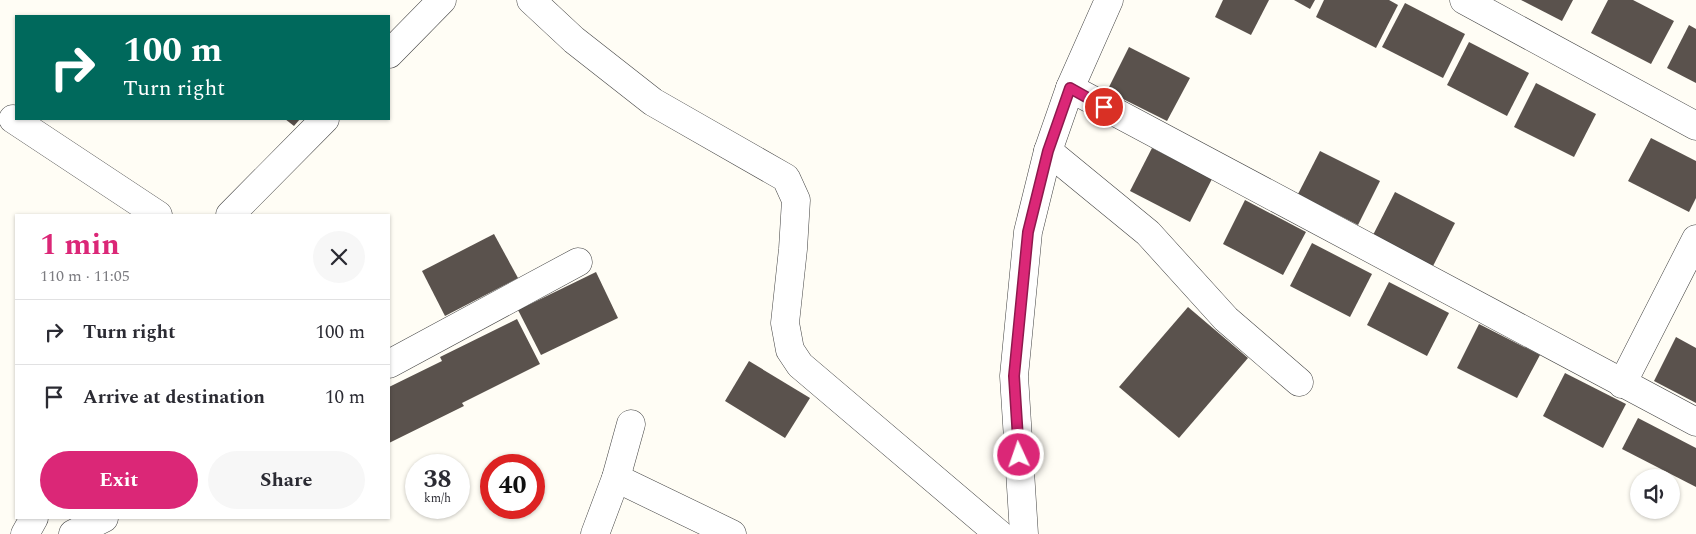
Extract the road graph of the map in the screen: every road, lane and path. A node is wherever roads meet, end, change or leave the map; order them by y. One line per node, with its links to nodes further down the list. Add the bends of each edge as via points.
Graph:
1 (442, 0): 5 (street)
2 (531, 0): 27 (street, via 574,40 653,102 786,178 796,200 785,323 790,350 800,365)
3 (1109, 0): 6 (street)
4 (1464, 0): 9 (street)
5 (390, 53)
6 (1070, 88): 10 (street); 17 (street)
7 (13, 119): 11 (street)
8 (324, 120): 12 (street)
9 (1696, 126)
10 (1048, 151): 16 (street, via 1148,233 1226,319); 28 (street, via 1028,232 1014,376)
11 (156, 214)
12 (231, 214)
13 (1696, 239): 17 (street)
14 (578, 262): 15 (street)
15 (390, 363)
16 (1299, 382)
17 (1622, 384): 18 (street)
18 (1696, 422)
19 (631, 424): 20 (street)
20 (616, 478): 25 (street); 26 (street)
21 (33, 519): 23 (street)
22 (102, 519): 24 (street)
23 (25, 534)
24 (73, 534)
25 (595, 534)
26 (732, 534)
27 (999, 534)
28 (1024, 534)

